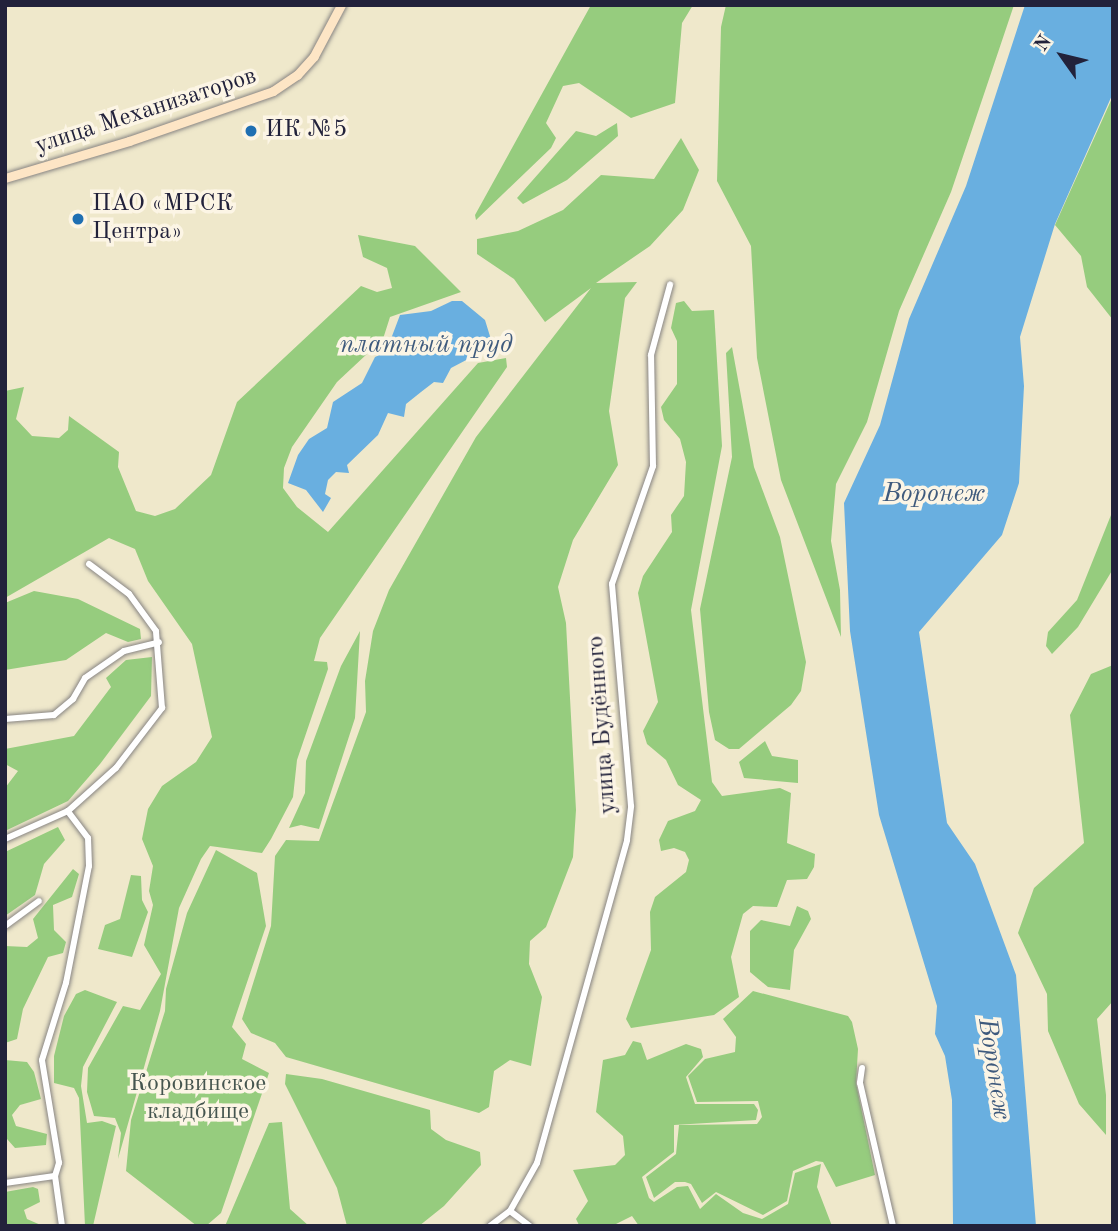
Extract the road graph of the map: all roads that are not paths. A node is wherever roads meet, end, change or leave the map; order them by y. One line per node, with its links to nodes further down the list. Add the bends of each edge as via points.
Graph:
1 (341, 5): 2 (main road, улица Механизаторов, via 314,56 273,91)
2 (5, 178)
3 (670, 285): 14 (street, улица Будённого, via 651,355 653,466 612,584 631,806 627,840 544,1145)
4 (89, 564): 5 (street, via 129,594)
5 (159, 642): 6 (street, via 124,652 85,678 73,699 54,715); 7 (street, via 162,708 116,768)
6 (5, 719)
7 (68, 811): 8 (street); 12 (street, via 88,838 89,866 66,983 43,1060 59,1163)
8 (5, 839)
9 (39, 901): 10 (street)
10 (5, 926)
11 (862, 1068): 18 (street, via 860,1083)
12 (55, 1176): 13 (street); 15 (street)
13 (5, 1183)
14 (510, 1211): 16 (street, улица Будённого); 17 (street)
15 (62, 1226)
16 (490, 1226)
17 (530, 1226)
18 (894, 1226)

